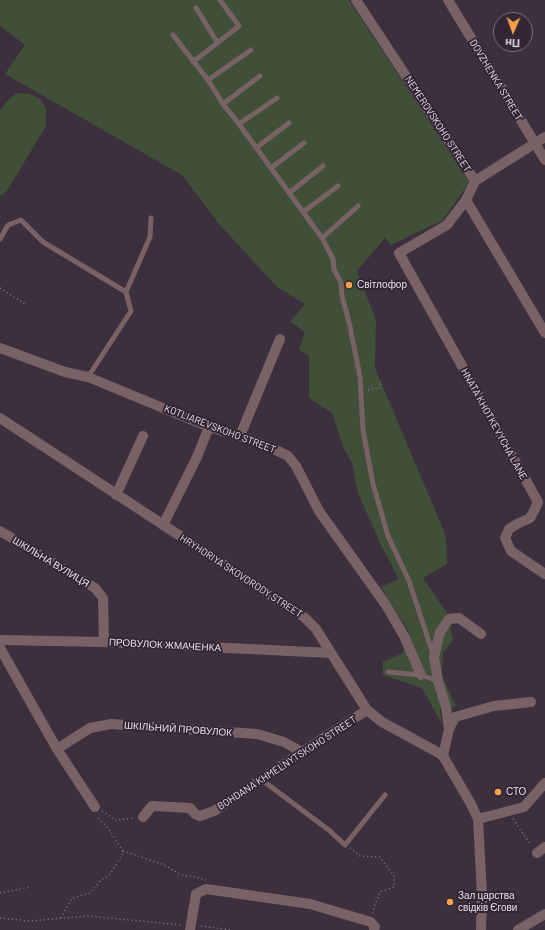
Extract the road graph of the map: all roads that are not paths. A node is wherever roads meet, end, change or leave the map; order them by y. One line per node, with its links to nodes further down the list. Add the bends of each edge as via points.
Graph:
1 (220, 0): 6 (lane, via 239,26)
2 (356, 0): 22 (street, NEMEROVSKOHO STREET)
3 (448, 0): 17 (street, DOVZHENKA STREET)
4 (196, 8): 6 (lane)
5 (173, 35): 8 (lane)
6 (217, 42): 8 (lane)
7 (251, 50): 10 (lane)
8 (193, 62): 10 (lane)
9 (260, 76): 12 (lane)
10 (208, 80): 12 (lane)
11 (277, 98): 14 (lane)
12 (223, 104): 14 (lane)
13 (289, 123): 18 (lane)
14 (239, 124): 18 (lane)
15 (545, 137): 17 (street)
16 (304, 143): 21 (lane)
17 (535, 144): 19 (street, DOVZHENKA STREET); 22 (street)
18 (256, 148): 21 (lane)
19 (545, 160)
20 (322, 166): 24 (lane)
21 (271, 168): 24 (lane)
22 (475, 181): 25 (street, NEMEROVSKOHO STREET)
23 (338, 186): 27 (lane)
24 (289, 193): 27 (lane)
25 (466, 200): 31 (street, NEMEROVSKOHO STREET, via 447,225); 33 (street)
26 (358, 206): 29 (lane)
27 (303, 212): 29 (lane)
28 (152, 218): 32 (lane, via 150,237)
29 (322, 238): 50 (lane, via 341,283 360,377 363,430 373,484 388,536 409,581)
30 (0, 239): 32 (lane, via 8,225 21,220 43,242)
31 (399, 253): 44 (street, HNATA KHOTKEVYCHA LANE, via 538,502 530,518 509,529 506,538 511,551)
32 (126, 292): 36 (lane, via 131,311)
33 (545, 333)
34 (280, 339): 40 (street)
35 (0, 348): 36 (street, KOTLIAREVSKOHO STREET, via 65,372)
36 (88, 377): 38 (street, KOTLIAREVSKOHO STREET)
37 (0, 418): 41 (street, HRYHORIYA SKOVORODY STREET)
38 (209, 427): 40 (street, KOTLIAREVSKOHO STREET); 42 (street)
39 (143, 436): 41 (street)
40 (240, 436): 52 (street, KOTLIAREVSKOHO STREET, via 288,456 296,466 319,511 386,605 404,636)
41 (116, 495): 42 (street, HRYHORIYA SKOVORODY STREET)
42 (163, 525): 49 (street, HRYHORIYA SKOVORODY STREET, via 304,617 316,629)
43 (0, 531): 47 (street, ШКІЛЬНА ВУЛИЦЯ, via 95,588 103,598)
44 (545, 574)
45 (481, 634): 50 (street, via 459,618 449,619 440,632)
46 (0, 640): 47 (street, ПРОВУЛОК ЖМАЧЕНКА)
47 (104, 642): 49 (street, ПРОВУЛОК ЖМАЧЕНКА)
48 (0, 648): 57 (street)
49 (331, 653): 55 (street, HRYHORIYA SKOVORODY STREET)
50 (434, 657): 53 (street)
51 (388, 672): 52 (lane)
52 (421, 674): 53 (lane)
53 (438, 681): 56 (street)
54 (531, 702): 56 (street, via 494,706 455,717)
55 (367, 710): 58 (street, BOHDANA KHMELNYTSKOHO STREET); 59 (street, HRYHORIYA SKOVORODY STREET, via 382,722)
56 (449, 729): 59 (street)
57 (57, 749): 58 (street, ШКІЛЬНИЙ ПРОВУЛОК, via 90,728 112,724 257,734 284,742); 63 (street)
58 (302, 752): 60 (street, BOHDANA KHMELNYTSKOHO STREET)
59 (443, 756): 65 (street)
60 (262, 780): 62 (lane, via 345,845); 64 (street, BOHDANA KHMELNYTSKOHO STREET, via 214,811 200,816 190,808 152,806)
61 (545, 783): 65 (street, via 524,807)
62 (385, 795)
63 (95, 807)
64 (143, 817)
65 (478, 819): 69 (street)
66 (545, 914): 70 (street)
67 (372, 926): 68 (street, via 310,904 206,889 196,894)
68 (190, 928)
69 (481, 930)
70 (518, 930)

